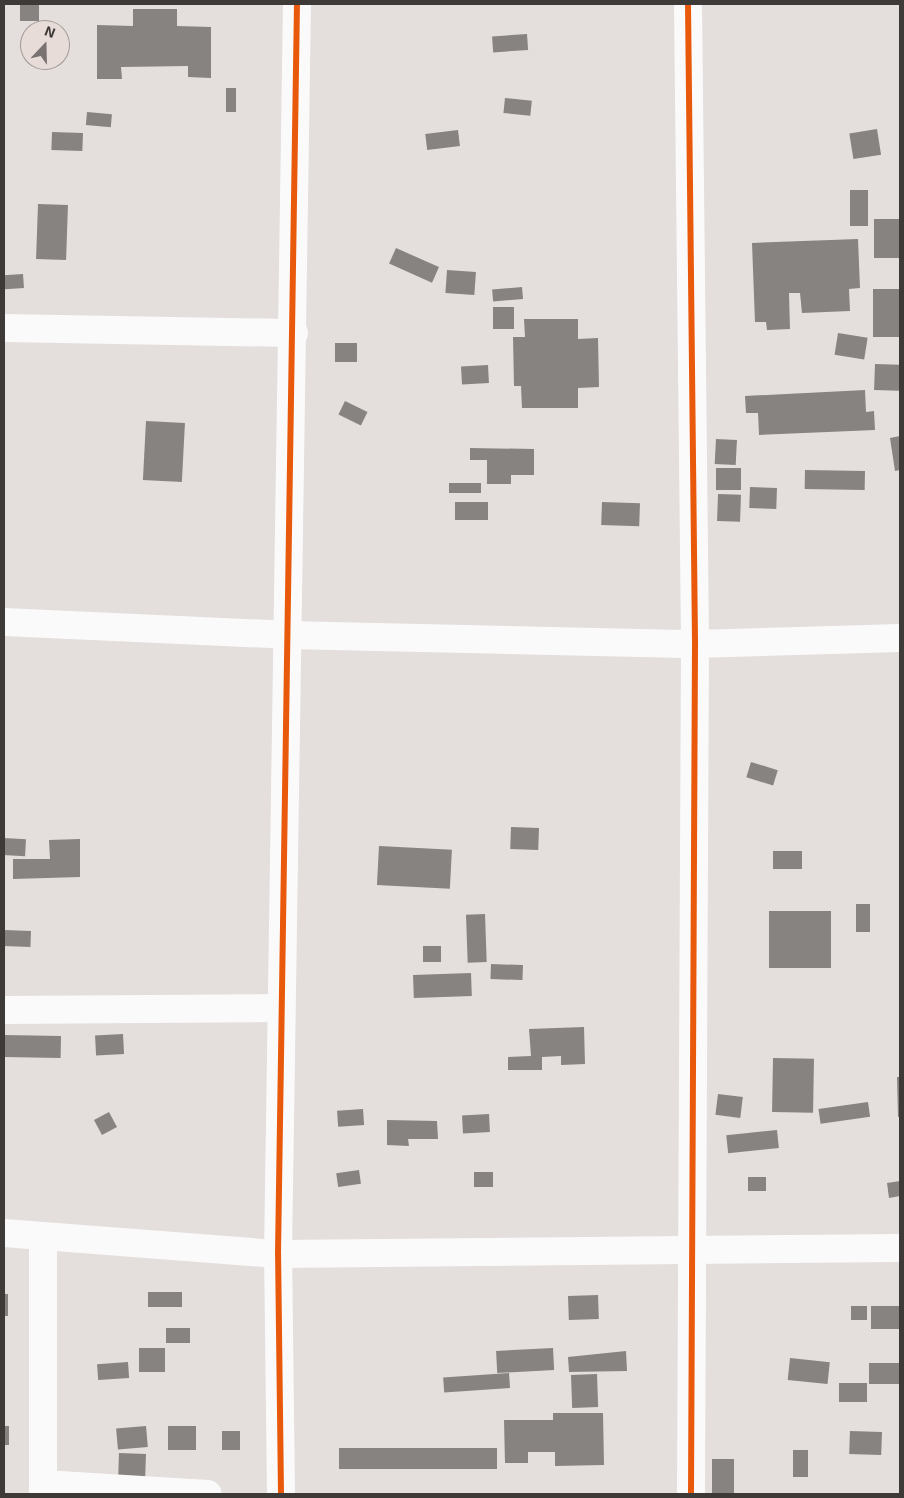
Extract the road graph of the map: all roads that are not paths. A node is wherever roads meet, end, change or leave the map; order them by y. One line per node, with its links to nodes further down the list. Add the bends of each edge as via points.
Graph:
1 (297, 4): 4 (street)
2 (688, 4): 8 (street)
3 (4, 328): 4 (street)
4 (294, 333): 6 (street)
5 (4, 622): 6 (street)
6 (287, 635): 8 (street); 9 (street)
7 (900, 638): 8 (street)
8 (695, 644): 13 (street)
9 (281, 1008): 10 (street); 15 (street)
10 (4, 1010)
11 (4, 1233): 12 (street)
12 (43, 1236): 15 (street); 16 (street)
13 (692, 1248): 14 (street); 15 (street); 19 (street)
14 (900, 1248)
15 (278, 1254): 18 (street)
16 (43, 1489): 17 (street)
17 (208, 1494)
18 (281, 1494)
19 (691, 1494)

